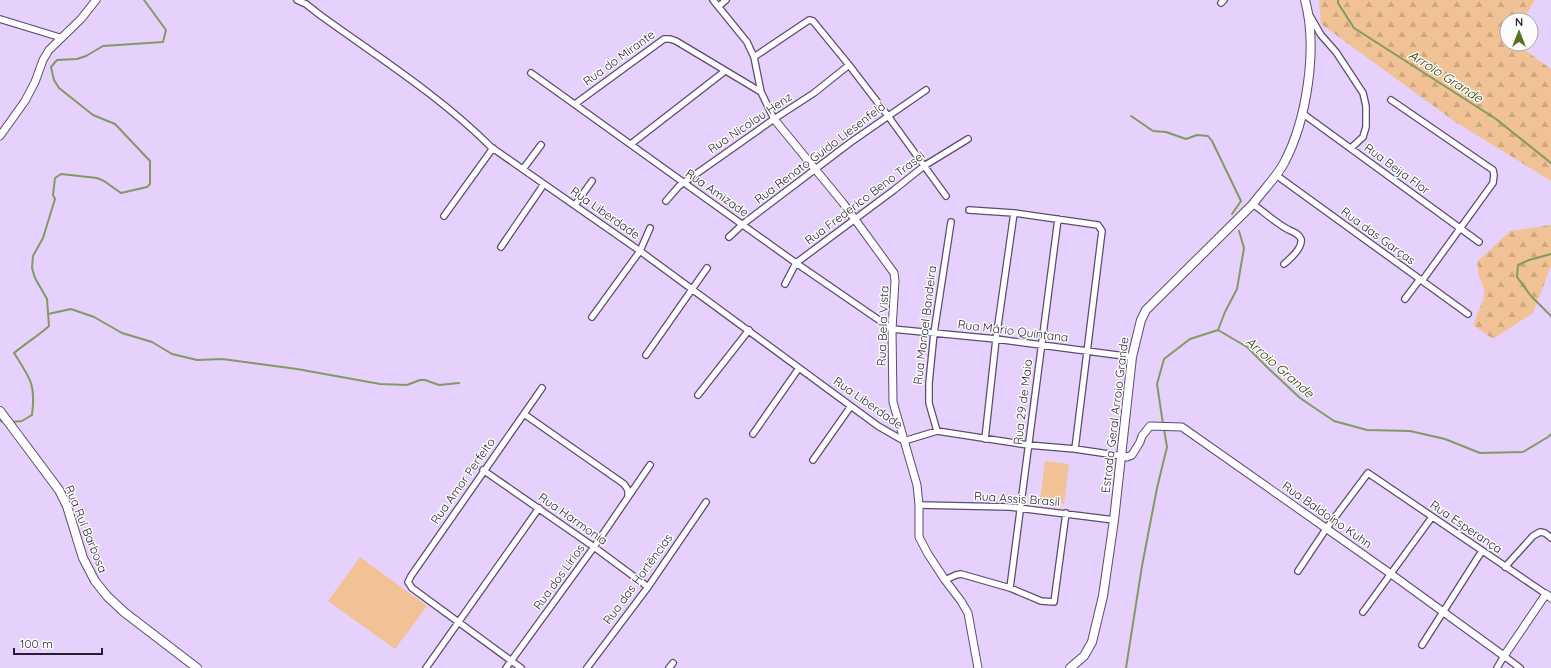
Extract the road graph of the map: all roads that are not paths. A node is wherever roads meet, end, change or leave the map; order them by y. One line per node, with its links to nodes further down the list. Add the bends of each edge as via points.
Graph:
1 (96, 0): 9 (street)
2 (297, 0): 25 (street, Rua Liberdade, via 432,96)
3 (713, 0): 6 (street, Rua Bela Vista)
4 (726, 0): 6 (street)
5 (1305, 0): 7 (main road, Estrada Geral Arroio Grande)
6 (718, 6): 10 (street, Rua Bela Vista, via 747,42)
7 (1310, 16): 18 (main road, Estrada Geral Arroio Grande, via 1311,42); 26 (street, via 1363,93 1366,127 1363,137)
8 (0, 20): 9 (street)
9 (62, 38): 21 (street, via 49,50 25,101)
10 (754, 57): 11 (street, via 808,20 816,24); 15 (street, Rua Bela Vista)
11 (849, 65): 19 (street); 20 (street, Rua Nicolau Henz, via 814,93)
12 (725, 71): 15 (street, Rua do Mirante); 17 (street, Rua do Mirante, via 676,41 664,38); 23 (street)
13 (532, 73): 17 (street, Rua Amizade)
14 (926, 90): 19 (street, Rua Renato Guido Liesenfeld)
15 (761, 92): 20 (street, Rua Bela Vista)
16 (1391, 100): 46 (street, via 1493,170 1493,183)
17 (575, 104): 23 (street, Rua Amizade)
18 (1302, 113): 26 (street, Rua Beija Flor); 30 (main road, Estrada Geral Arroio Grande, via 1294,140)
19 (888, 116): 27 (street); 29 (street, Rua Renato Guido Liesenfeld)
20 (774, 119): 29 (street, Rua Bela Vista); 32 (street, Rua Nicolau Henz)
21 (0, 136)
22 (968, 139): 27 (street, Rua Frederico Beno Trasel)
23 (632, 144): 32 (street, Rua Amizade)
24 (541, 145): 28 (street)
25 (493, 148): 28 (street, Rua Liberdade); 40 (street)
26 (1351, 148): 46 (street, Rua Beija Flor)
27 (924, 166): 34 (street); 42 (street, Rua Frederico Beno Trasel)
28 (523, 169): 33 (street, Rua Liberdade)
29 (816, 170): 42 (street, Rua Bela Vista); 44 (street, Rua Renato Guido Liesenfeld)
30 (1276, 175): 36 (main road, Estrada Geral Arroio Grande); 54 (street, Rua das Garças)
31 (592, 181): 37 (street)
32 (684, 183): 35 (street, Rua Nicolau Henz); 44 (street, Rua Amizade)
33 (544, 184): 37 (street, Rua Liberdade); 49 (street)
34 (946, 196)
35 (666, 201)
36 (1253, 204): 52 (street, via 1299,235 1300,246); 67 (main road, Estrada Geral Arroio Grande, via 1146,310)
37 (575, 205): 50 (street, Rua Liberdade)
38 (969, 210): 39 (street)
39 (1014, 214): 41 (street); 63 (street)
40 (444, 216)
41 (1058, 219): 64 (street, Rua 29 de Maio); 65 (street, via 1098,225 1102,231)
42 (855, 220): 51 (street, Rua Frederico Beno Trasel); 60 (street, Rua Bela Vista, via 894,273)
43 (951, 222): 62 (street, Rua Manoel Bandeira)
44 (743, 224): 47 (street, Rua Renato Guido Liesenfeld); 51 (street, Rua Amizade)
45 (650, 228): 50 (street)
46 (1460, 228): 48 (street, Rua Beija Flor); 54 (street)
47 (730, 237)
48 (1479, 242)
49 (502, 247)
50 (640, 251): 56 (street, Rua Liberdade); 59 (street)
51 (796, 263): 55 (street, Rua Frederico Beno Trasel); 60 (street, Rua Amizade)
52 (1284, 264)
53 (708, 268): 56 (street)
54 (1421, 280): 57 (street); 58 (street, Rua das Garças)
55 (785, 284)
56 (693, 289): 61 (street, Rua Liberdade); 66 (street)
57 (1405, 299)
58 (1468, 314)
59 (592, 317)
60 (892, 328): 62 (street, Rua Mário Quintana); 78 (street, Rua Bela Vista, via 893,402)
61 (748, 330): 68 (street, Rua Liberdade); 70 (street)
62 (934, 333): 63 (street, Rua Mário Quintana); 75 (street, Rua Manoel Bandeira, via 929,398)
63 (996, 339): 64 (street, Rua Mário Quintana); 77 (street)
64 (1041, 344): 65 (street, Rua Mário Quintana); 79 (street, Rua 29 de Maio)
65 (1087, 352): 67 (street, Rua Mário Quintana); 80 (street)
66 (646, 356)
67 (1132, 357): 81 (main road, Estrada Geral Arroio Grande)
68 (800, 368): 71 (street, Rua Liberdade); 76 (street)
69 (542, 388): 73 (street, Rua Amor Perfeito)
70 (698, 395)
71 (851, 406): 78 (street, Rua Liberdade); 82 (street)
72 (0, 407): 74 (main road, Rua Ruí Barbosa)
73 (524, 414): 84 (street, Rua Amor Perfeito); 85 (street, via 624,484 628,490)
74 (3, 415): 110 (main road, Rua Ruí Barbosa, via 59,490 67,506 83,558 95,582 124,612)
75 (937, 431): 77 (street); 78 (street)
76 (753, 434)
77 (985, 438): 79 (street)
78 (904, 441): 87 (street, Rua Bela Vista, via 917,485)
79 (1028, 445): 80 (street); 89 (street, Rua 29 de Maio)
80 (1075, 449): 81 (street)
81 (1122, 456): 92 (main road, Estrada Geral Arroio Grande); 93 (street, Rua Baldoíno Kuhn, via 1132,455 1150,426 1182,427)
82 (813, 460)
83 (650, 465): 85 (street, Rua dos Lírios)
84 (483, 470): 88 (street, Rua Harmonia); 106 (street, Rua Amor Perfeito, via 408,582 412,588)
85 (628, 498): 95 (street, Rua dos Lírios)
86 (706, 502): 101 (street, Rua das Hortências)
87 (919, 505): 89 (street, Rua Assis Brasil); 100 (street, Rua Bela Vista, via 919,537)
88 (540, 508): 95 (street, Rua Harmonia); 106 (street)
89 (1021, 508): 90 (street, Rua Assis Brasil); 102 (street, Rua 29 de Maio)
90 (1066, 513): 92 (street, Rua Assis Brasil); 102 (street, via 1054,602 1041,601)
91 (1432, 517): 93 (street, Rua Esperança, via 1368,473); 96 (street, Rua Esperança); 99 (street)
92 (1114, 520): 116 (main road, Estrada Geral Arroio Grande, via 1103,596 1092,642 1084,656)
93 (1326, 528): 98 (street); 99 (street, Rua Baldoíno Kuhn)
94 (1551, 538): 97 (street, via 1540,532 1533,536)
95 (594, 547): 101 (street, Rua Harmonia); 109 (street, Rua dos Lírios)
96 (1482, 551): 97 (street, Rua Esperança); 105 (street)
97 (1505, 567): 103 (street, Rua Esperança)
98 (1298, 571)
99 (1391, 574): 104 (street); 105 (street, Rua Baldoíno Kuhn)
100 (945, 580): 102 (street, via 961,574); 115 (street, Rua Bela Vista, via 968,613)
101 (648, 587): 114 (street, Rua das Hortências)
102 (1010, 588)
103 (1548, 596): 108 (street)
104 (1363, 612)
105 (1442, 612): 107 (street); 108 (street, Rua Baldoíno Kuhn)
106 (458, 622): 109 (street); 111 (street)
107 (1422, 644)
108 (1504, 656): 117 (street); 118 (street, Rua Baldoíno Kuhn)
109 (511, 661): 112 (street, Rua dos Lírios); 113 (street)
110 (197, 668)
111 (426, 668)
112 (506, 668)
113 (521, 668)
114 (587, 668)
115 (978, 668)
116 (1070, 668)
117 (1497, 668)
118 (1520, 668)

